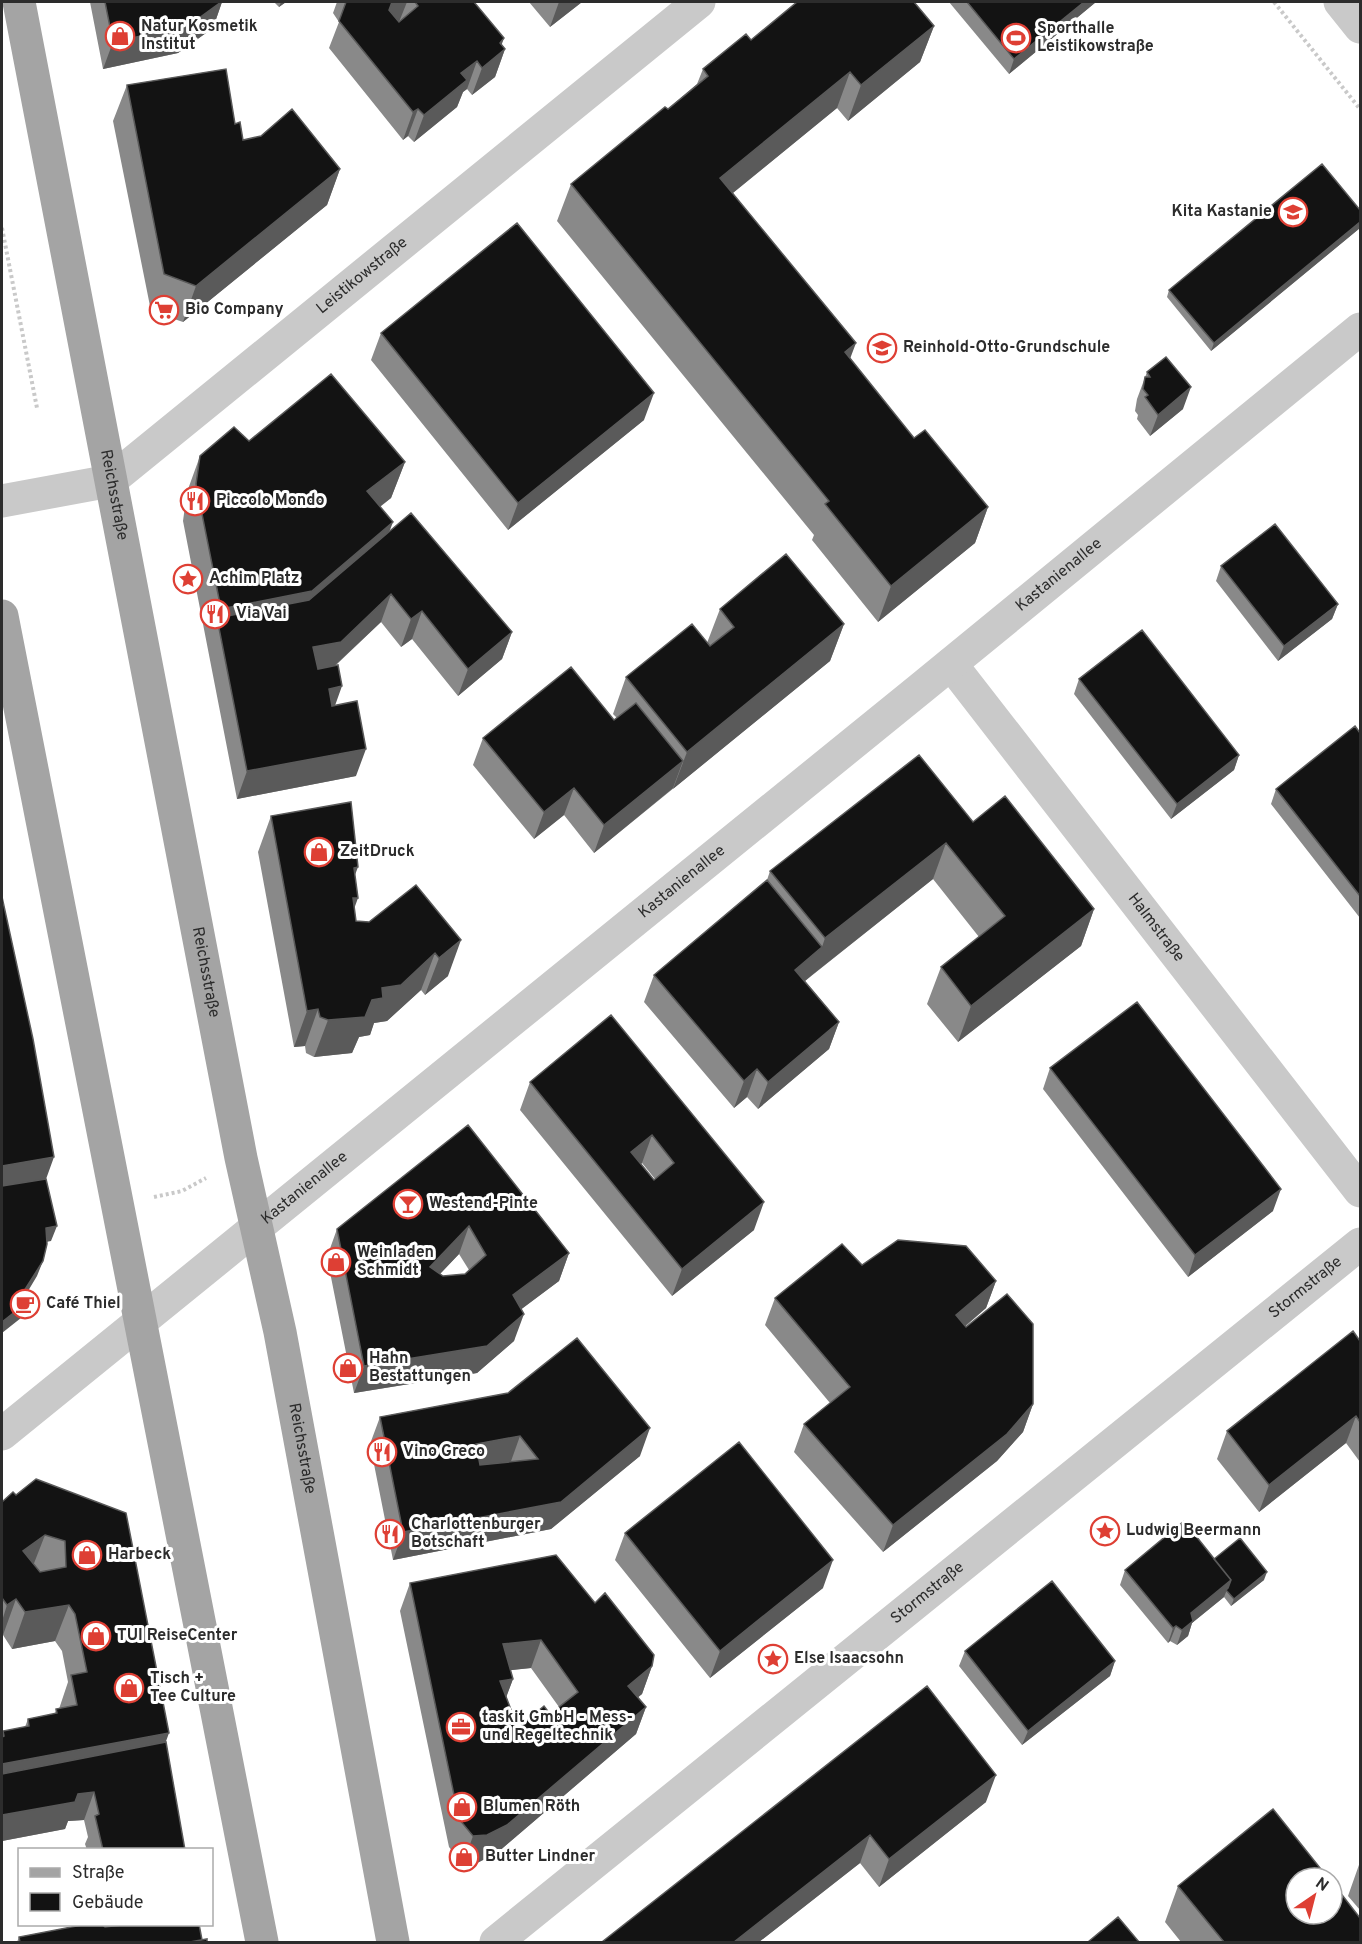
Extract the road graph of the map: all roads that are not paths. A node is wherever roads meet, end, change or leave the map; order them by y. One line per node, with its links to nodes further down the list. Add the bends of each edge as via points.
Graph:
1 (19, 2): 6 (main road, Reichsstraße)
2 (699, 2): 6 (street, Leistikowstraße)
3 (1340, 2): 4 (street)
4 (1360, 27)
5 (1360, 328): 9 (street, Kastanienallee)
6 (110, 481): 7 (street, Leistikowstraße); 11 (main road, Reichsstraße)
7 (2, 501)
8 (2, 616): 13 (main road)
9 (951, 664): 10 (street, Halmstraße); 11 (street, Kastanienallee)
10 (1360, 1191)
11 (256, 1228): 13 (street, Kastanienallee); 16 (main road, Reichsstraße, via 282,1343)
12 (1360, 1244): 17 (street, Stormstraße)
13 (141, 1321): 14 (street, Kastanienallee); 15 (main road)
14 (6, 1419)
15 (262, 1942)
16 (393, 1942)
17 (496, 1942)

